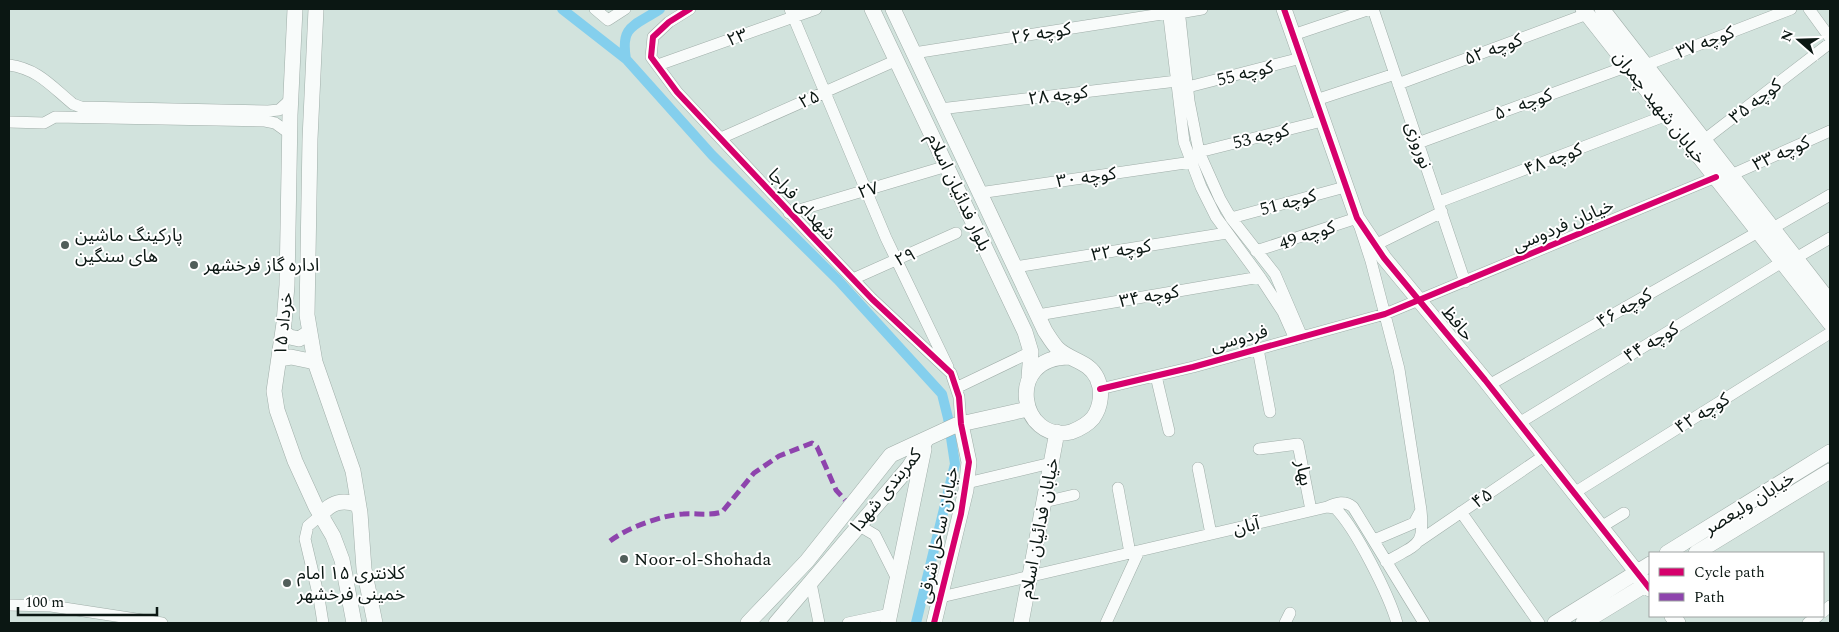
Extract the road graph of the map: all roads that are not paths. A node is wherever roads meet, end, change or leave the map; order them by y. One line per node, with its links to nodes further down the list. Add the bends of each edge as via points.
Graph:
1 (295, 9): 32 (main road, ۱۵ خرداد)
2 (316, 9): 74 (main road, ۱۵ خرداد, via 310,138 307,315)
3 (595, 9): 4 (street, via 608,20)
4 (626, 9)
5 (690, 9): 25 (street, شهدای فراجا, via 653,37 652,57)
6 (816, 9): 17 (street, ۲۳)
7 (872, 9): 23 (main road, بلوار فدائیان اسلام)
8 (893, 9): 21 (main road, بلوار فدائیان اسلام)
9 (1202, 9): 15 (street, کوچه ۲۶)
10 (1284, 9): 18 (main road, حافظ)
11 (1372, 9): 18 (street); 28 (street, نوروزی)
12 (1602, 9): 26 (main road)
13 (1791, 9): 26 (street, کوچه ۳۷)
14 (1809, 9): 19 (street)
15 (1173, 11): 21 (street, کوچه ۲۶); 29 (street); 30 (street)
16 (1585, 11): 27 (main road, خیابان شهید چمران); 28 (street, کوچه ۵۲)
17 (792, 13): 25 (street, ۲۳); 31 (street)
18 (1293, 35): 22 (main road, حافظ)
19 (1830, 38)
20 (1830, 43): 41 (street, کوچه ۳۵)
21 (914, 53): 34 (main road, بلوار فدائیان اسلام)
22 (1301, 58): 30 (street, کوچه 55); 33 (main road, حافظ)
23 (897, 60): 31 (street, ۲۵); 45 (main road, بلوار فدائیان اسلام)
24 (9, 65): 32 (street, via 33,71 73,104 82,107 268,111 279,110)
25 (658, 65): 40 (street, شهدای فراجا, via 677,92)
26 (1646, 65): 41 (main road)
27 (1628, 66): 35 (main road, خیابان شهید چمران); 42 (street, کوچه ۵۰)
28 (1397, 79): 33 (street, کوچه ۵۲); 42 (street, نوروزی)
29 (1177, 82): 34 (street, کوچه ۲۸); 44 (street, via 1184,142)
30 (1188, 87): 43 (street)
31 (825, 92): 40 (street, ۲۵); 49 (street)
32 (290, 100): 39 (main road, ۱۵ خرداد)
33 (1316, 100): 36 (main road, حافظ)
34 (940, 109): 50 (main road, بلوار فدائیان اسلام)
35 (1667, 115): 47 (main road, خیابان شهید چمران); 52 (street, کوچه ۴۸)
36 (1322, 121): 43 (street, کوچه 53); 48 (main road, حافظ)
37 (9, 122): 39 (street, via 44,123 55,117 265,121)
38 (1830, 131): 46 (street, کوچه ۳۳)
39 (289, 133): 73 (main road, ۱۵ خرداد, via 287,285)
40 (721, 138): 53 (street, شهدای فراجا)
41 (1704, 140): 46 (main road)
42 (1418, 143): 52 (street, نوروزی)
43 (1199, 152): 54 (street)
44 (1192, 162): 50 (street, کوچه ۳۰); 58 (street, via 1216,217)
45 (947, 166): 49 (street, ۲۷); 78 (main road, بلوار فدائیان اسلام, via 1025,332)
46 (1731, 175): 56 (main road)
47 (1716, 177): 56 (main road, خیابان شهید چمران); 67 (street, خیابان فردوسی)
48 (1345, 187): 54 (street, کوچه 51); 55 (main road, حافظ)
49 (866, 190): 53 (street, ۲۷); 62 (street)
50 (980, 192): 64 (main road, بلوار فدائیان اسلام)
51 (1830, 195): 56 (street, کوچه ۴۶)
52 (1440, 207): 60 (street, کوچه ۴۸); 67 (street, نوروزی)
53 (790, 213): 66 (street, شهدای فراجا)
54 (1231, 218): 61 (street)
55 (1357, 218): 60 (main road, حافظ); 61 (street, کوچه 49); 70 (street)
56 (1766, 230): 63 (main road); 85 (street, کوچه ۴۶)
57 (956, 233): 62 (street, ۲۹)
58 (1227, 233): 64 (street, کوچه ۳۲); 65 (street)
59 (1830, 238): 63 (street, کوچه ۴۴)
60 (1375, 244): 68 (main road, حافظ)
61 (1256, 251): 76 (street, via 1281,284)
62 (898, 260): 66 (street, ۲۹); 82 (street)
63 (1789, 260): 69 (main road); 72 (main road); 90 (street, کوچه ۴۴)
64 (1015, 267): 71 (main road, بلوار فدائیان اسلام)
65 (1260, 277): 71 (street, کوچه ۳۴); 76 (street)
66 (853, 279): 82 (street, شهدای فراجا)
67 (1466, 282): 68 (street, خیابان فردوسی)
68 (1421, 300): 70 (street, خیابان فردوسی); 85 (main road, حافظ)
69 (1830, 302)
70 (1385, 314): 76 (street, فردوسی); 109 (street, via 1399,369)
71 (1038, 315): 79 (main road, بلوار فدائیان اسلام, via 1058,349)
72 (1830, 323)
73 (283, 332): 74 (main road, via 299,339); 80 (main road, ۱۵ خرداد)
74 (310, 332): 81 (main road, ۱۵ خرداد)
75 (1830, 332): 103 (street, کوچه ۴۲)
76 (1299, 338): 77 (street, فردوسی)
77 (1258, 349): 83 (street, فردوسی); 89 (street)
78 (1031, 352): 84 (main road, بلوار فدائیان اسلام); 86 (street)
79 (1070, 357): 84 (main road, via 1045,361); 87 (main road, via 1090,368)
80 (280, 359): 81 (main road, via 291,357); 112 (main road, ۱۵ خرداد, via 274,391 277,410 295,461)
81 (315, 362): 106 (main road, ۱۵ خرداد, via 353,471)
82 (951, 373): 86 (street, شهدای فراجا)
83 (1156, 376): 87 (street, فردوسی); 92 (street)
84 (1028, 379): 88 (main road, via 1025,390)
85 (1489, 385): 90 (main road, حافظ)
86 (956, 388): 91 (street, شهدای فراجا)
87 (1100, 389): 93 (main road, via 1101,399 1093,418 1077,430)
88 (1028, 409): 91 (main road); 93 (main road, via 1039,424)
89 (1270, 412)
90 (1519, 423): 97 (main road, حافظ)
91 (959, 425): 94 (main road); 101 (main road, خیابان ساحل شرقی, via 969,462)
92 (1169, 431)
93 (1057, 432): 98 (main road, خیابان فدائیان اسلام)
94 (930, 438): 113 (main road, کمربندی شهدا); 124 (main road, خیابان ساحل شرقی); 134 (main road, کمربندی شهدا, via 891,455 807,561)
95 (1259, 449): 108 (street, بهار, via 1298,444)
96 (1830, 452): 119 (main road, خیابان ولیعصر)
97 (1545, 456): 103 (main road, حافظ); 110 (street, ۴۵)
98 (1051, 463): 101 (street); 105 (main road, خیابان فدائیان اسلام)
99 (1198, 468): 115 (street)
100 (1830, 471): 120 (main road, خیابان ولیعصر)
101 (967, 483): 127 (main road, خیابان ساحل شرقی)
102 (1118, 488): 118 (street)
103 (1574, 492): 114 (main road, حافظ)
104 (1074, 495): 105 (street)
105 (1044, 502): 123 (main road, خیابان فدائیان اسلام)
106 (358, 504): 112 (main road, via 334,504); 133 (main road, ۱۵ خرداد, via 364,570)
107 (1327, 507): 108 (street, آبان); 116 (street, آبان, via 1347,502 1358,513); 141 (street, via 1335,508 1348,525 1378,577)
108 (1311, 510): 115 (street, آبان)
109 (1421, 510): 116 (street, via 1414,523); 117 (street, via 1423,532)
110 (1462, 512): 117 (street, ۴۵); 143 (street)
111 (1624, 513): 114 (street)
112 (321, 516): 131 (street, via 308,526 305,539); 132 (main road, ۱۵ خرداد, via 342,560)
113 (858, 525): 124 (street, via 875,536); 125 (main road, کمربندی شهدا)
114 (1601, 527): 122 (main road, حافظ)
115 (1211, 534): 118 (street, آبان)
116 (1374, 540): 121 (street)
117 (1419, 542): 121 (street, ۴۵)
118 (1134, 552): 123 (street, آبان); 140 (street)
119 (1669, 552)
120 (1698, 552)
121 (1386, 562): 142 (street)
122 (1644, 568): 126 (main road, حافظ); 144 (main road)
123 (1029, 577): 127 (street, آبان); 139 (main road, خیابان فدائیان اسلام)
124 (897, 579): 129 (main road, خیابان ساحل شرقی)
125 (811, 582): 135 (main road, کمربندی شهدا); 136 (street)
126 (1649, 585): 145 (main road)
127 (941, 597): 138 (main road, خیابان ساحل شرقی)
128 (9, 604): 130 (street, via 51,606)
129 (889, 619): 137 (street)
130 (162, 623)
131 (323, 623)
132 (354, 623)
133 (375, 623)
134 (748, 623)
135 (776, 623)
136 (819, 623)
137 (848, 623)
138 (934, 623)
139 (1021, 623)
140 (1106, 623)
141 (1396, 623)
142 (1424, 623)
143 (1539, 623)
144 (1555, 623)
145 (1583, 623)

